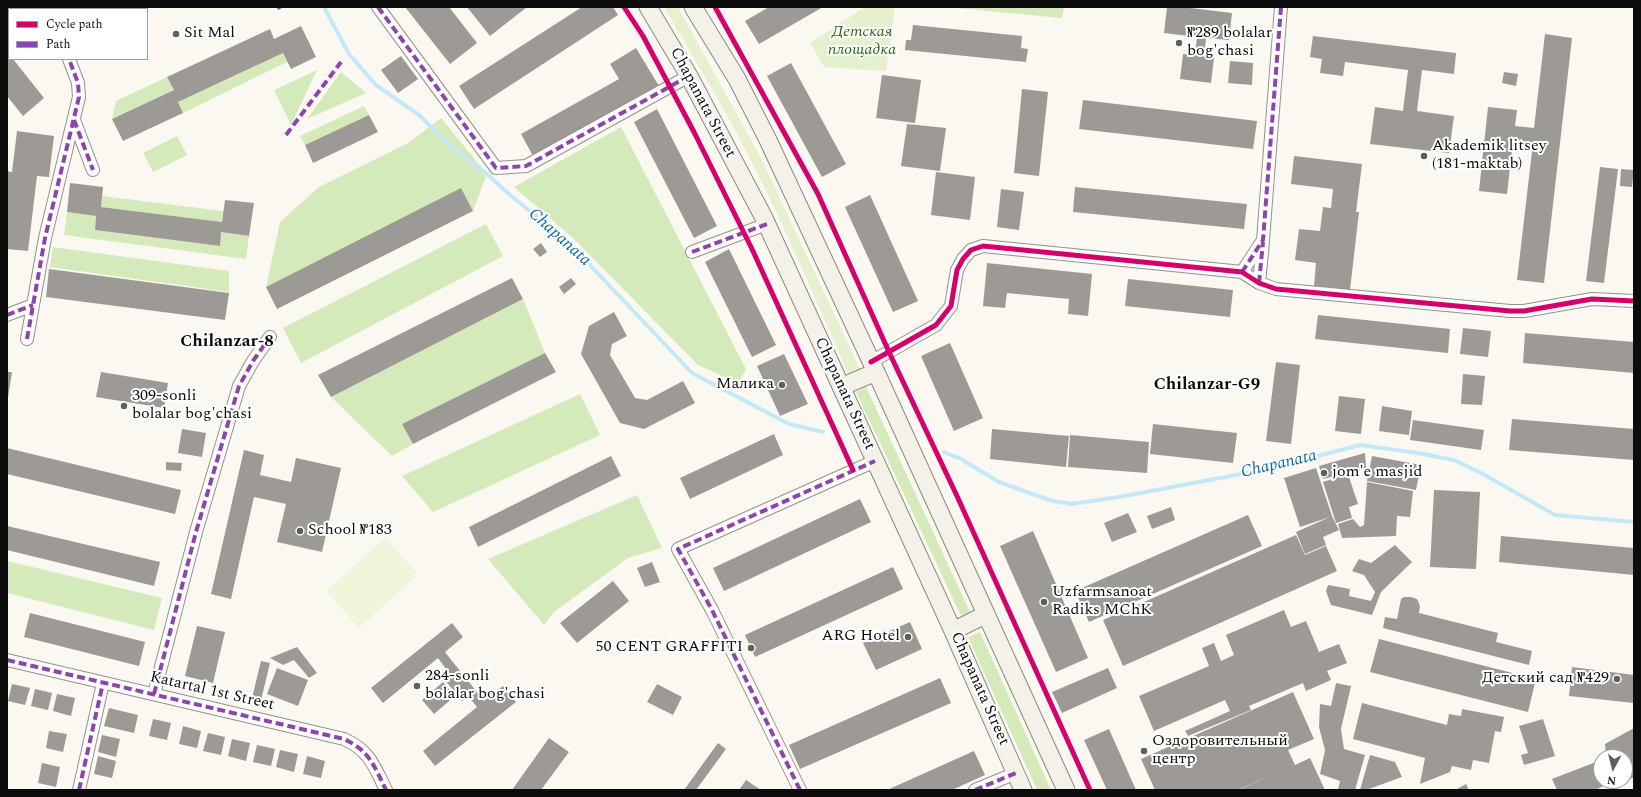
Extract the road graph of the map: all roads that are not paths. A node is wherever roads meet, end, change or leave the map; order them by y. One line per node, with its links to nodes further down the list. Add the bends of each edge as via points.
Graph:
1 (378, 7): 6 (street, via 496,168 526,166)
2 (648, 7): 6 (main road, Chapanata Street)
3 (693, 7): 19 (main road, via 736,79 768,140)
4 (1281, 7): 10 (street)
5 (69, 60): 7 (street, via 80,98)
6 (689, 76): 9 (main road, Chapanata Street)
7 (74, 120): 8 (street); 15 (street, via 45,238)
8 (93, 170)
9 (767, 224): 11 (street); 20 (main road, Chapanata Street)
10 (1263, 240): 12 (street); 13 (street)
11 (692, 252)
12 (1242, 272): 13 (street); 19 (street, via 983,246 971,250 963,259 957,270 951,306 936,325)
13 (1259, 283): 14 (street, via 1276,289 1510,311 1529,311 1592,299)
14 (1634, 302)
15 (33, 305): 16 (street); 18 (street)
16 (7, 315)
17 (270, 337): 26 (street, via 239,386 196,532)
18 (28, 339)
19 (873, 367): 20 (main road); 22 (main road)
20 (841, 387): 21 (main road, Chapanata Street)
21 (875, 461): 23 (main road, Chapanata Street); 30 (street, via 678,549 715,615)
22 (985, 615): 23 (main road); 33 (main road)
23 (953, 631): 27 (main road, Chapanata Street)
24 (7, 660): 25 (street, Katartal 1st Street)
25 (103, 683): 26 (street, Katartal 1st Street); 28 (street)
26 (154, 694): 29 (street, Katartal 1st Street, via 344,739 366,753)
27 (1016, 773): 31 (street); 32 (main road, Chapanata Street)
28 (79, 790)
29 (386, 790)
30 (800, 790)
31 (975, 790)
32 (1023, 790)
33 (1066, 790)

